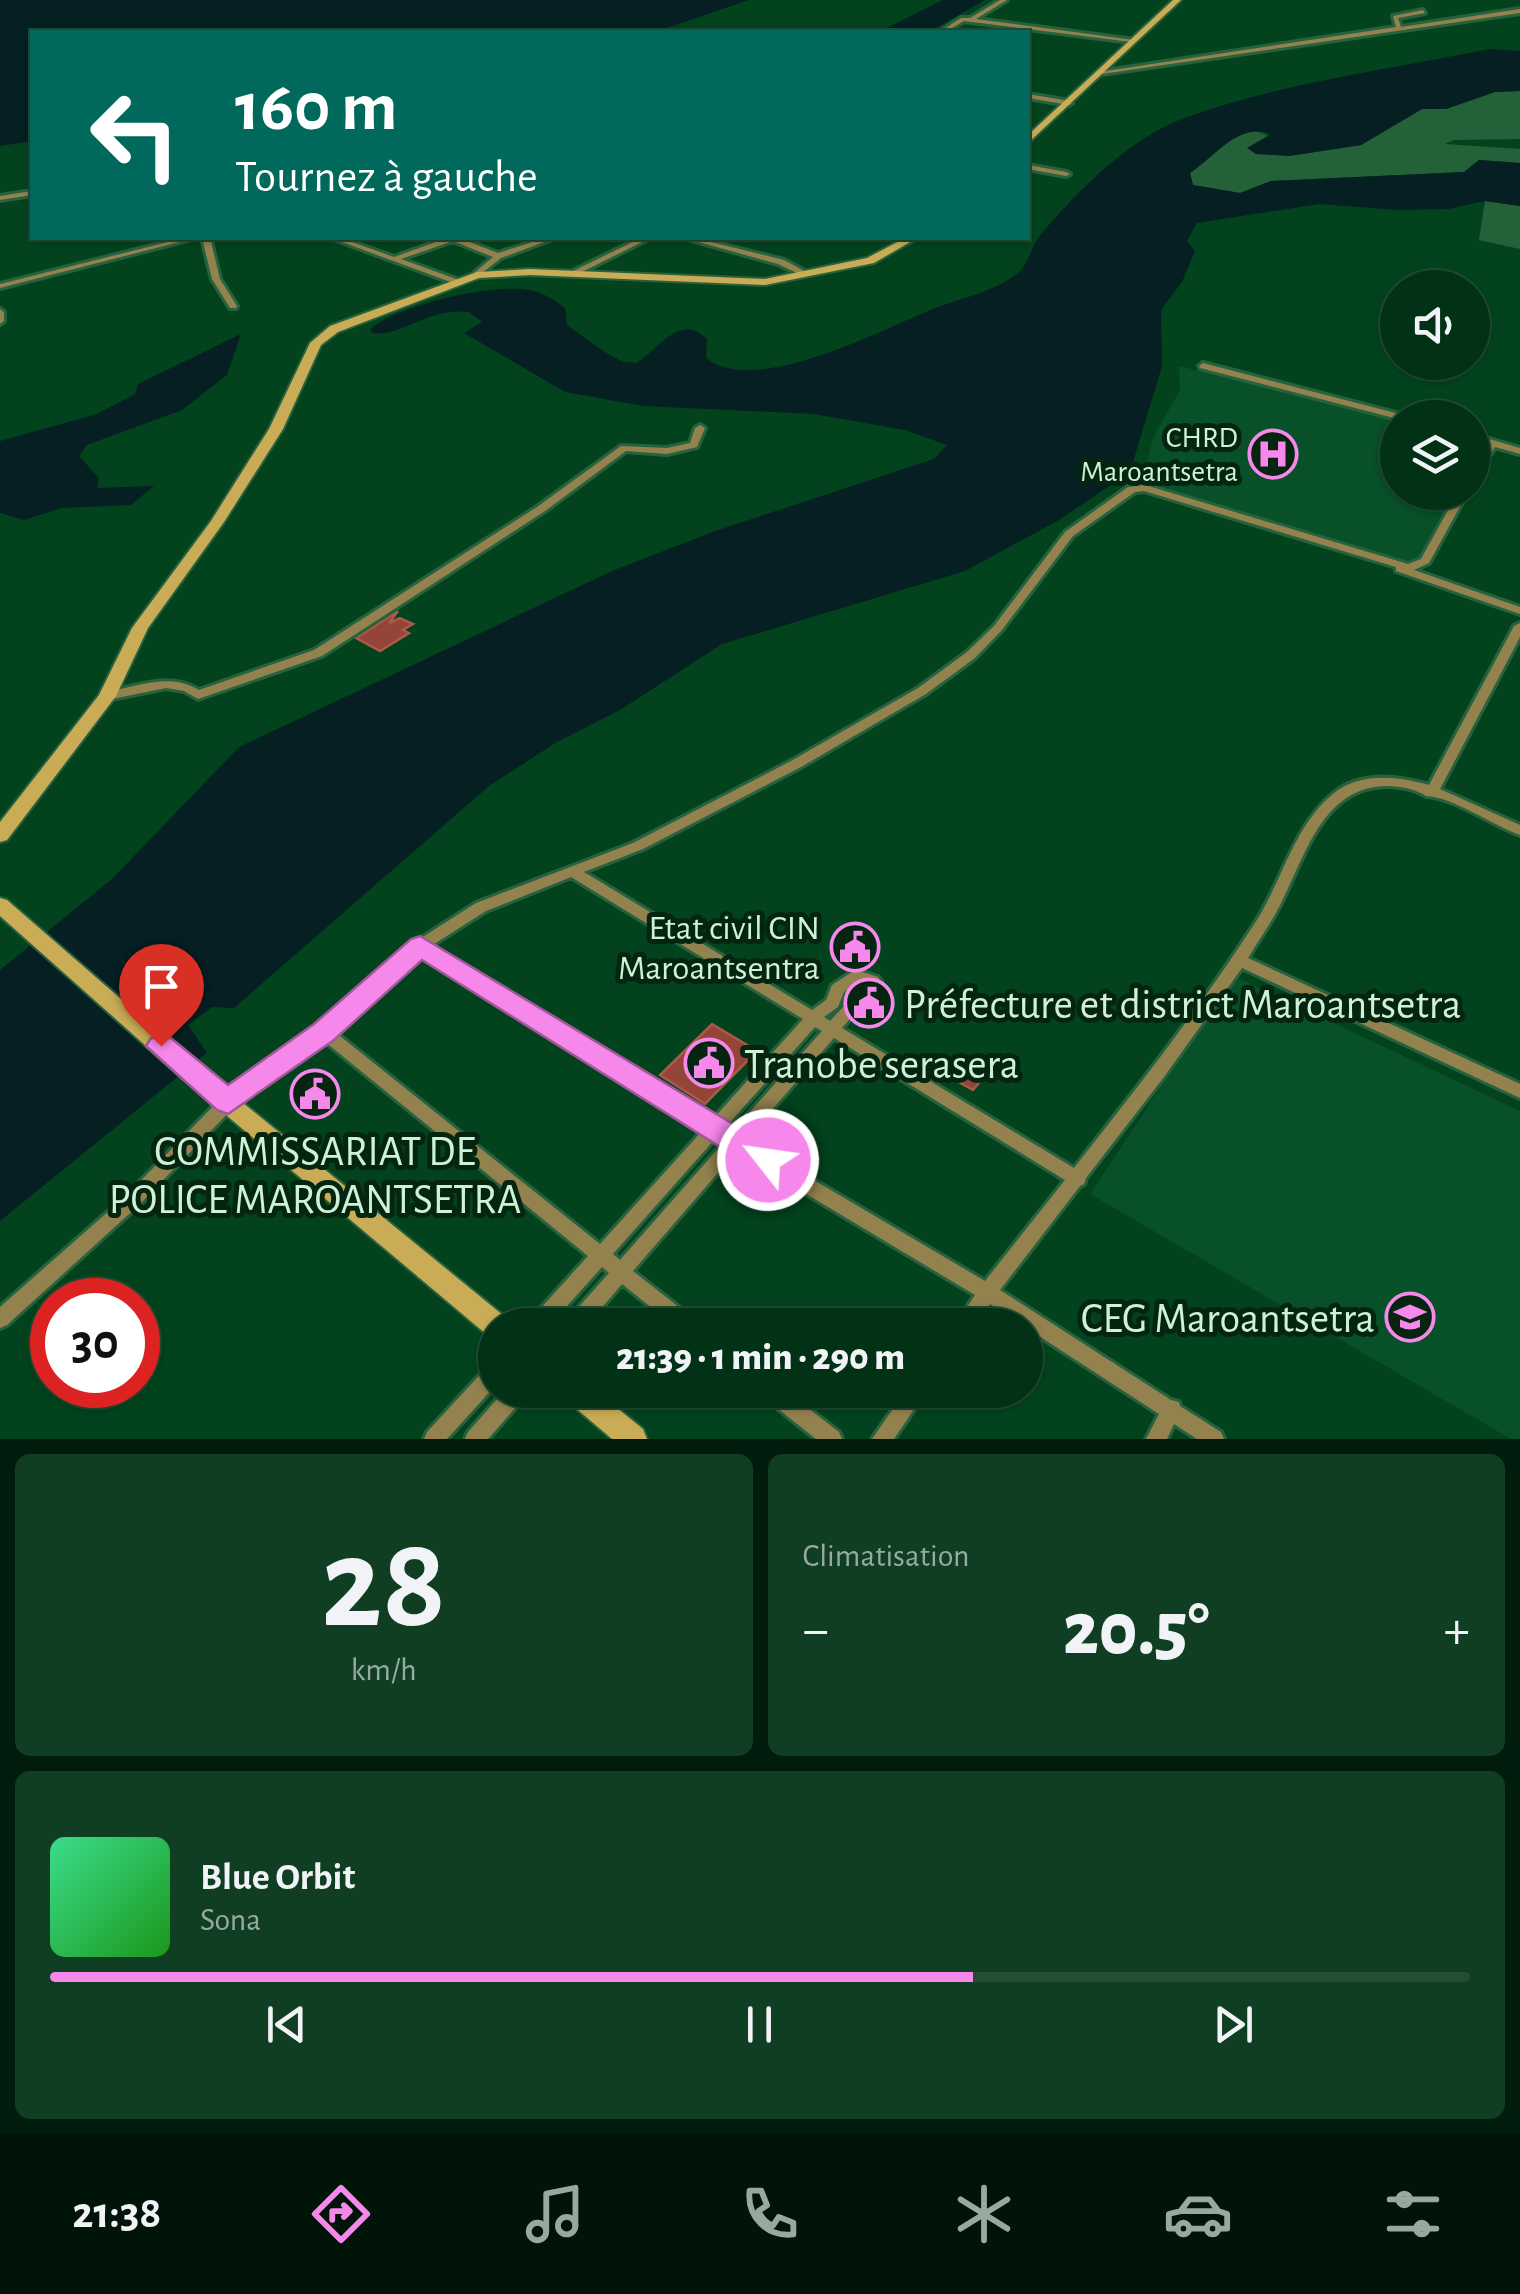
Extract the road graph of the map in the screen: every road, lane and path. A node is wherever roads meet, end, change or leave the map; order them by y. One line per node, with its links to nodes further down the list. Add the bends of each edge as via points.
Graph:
1 (1004, 0): 5 (street)
2 (1178, 0): 10 (main road)
3 (1520, 11): 7 (street)
4 (1423, 12): 7 (street, via 1396,17)
5 (971, 19): 8 (street); 9 (street)
6 (1065, 25): 9 (street)
7 (1398, 29): 11 (street)
8 (952, 30)
9 (1058, 32): 10 (street)
10 (1132, 40): 11 (main road)
11 (1102, 72): 13 (main road)
12 (1030, 96): 13 (street)
13 (1070, 103): 14 (main road)
14 (1032, 131)
15 (1030, 167): 16 (street)
16 (1066, 174)
17 (30, 193): 18 (street)
18 (0, 198)
19 (183, 240): 34 (street)
20 (206, 240): 35 (street, via 216,279)
21 (341, 240): 29 (street)
22 (447, 240): 29 (street)
23 (458, 240): 28 (street)
24 (545, 240): 28 (street)
25 (642, 240): 30 (street)
26 (696, 240): 31 (street)
27 (902, 240): 31 (main road, via 870,261)
28 (498, 256): 32 (street)
29 (395, 258): 33 (street)
30 (573, 274): 31 (main road, via 736,284); 32 (main road)
31 (806, 274)
32 (477, 275): 33 (main road)
33 (456, 282): 49 (main road, via 334,328 316,343 269,440 140,628)
34 (0, 286)
35 (233, 306)
36 (0, 312): 37 (street)
37 (0, 321)
38 (1203, 366): 39 (street)
39 (1380, 412)
40 (700, 428): 49 (street, via 694,446 624,448 318,653 198,695 172,682)
41 (1490, 442): 42 (street)
42 (1493, 443): 43 (street); 44 (street)
43 (1490, 448)
44 (1520, 451)
45 (1453, 510): 46 (street, via 1425,561 1409,568)
46 (1388, 564): 47 (street); 53 (street, via 1132,489 1069,534 1004,620 946,675 796,764 638,846)
47 (1520, 611)
48 (1520, 626): 50 (street)
49 (106, 696): 52 (main road)
50 (1432, 793): 51 (street); 56 (street, via 1369,782 1340,794 1300,849)
51 (1520, 830)
52 (0, 835)
53 (570, 871): 55 (street, via 481,908); 57 (street)
54 (6, 912): 61 (main road)
55 (420, 946): 58 (street); 62 (street)
56 (1238, 960): 60 (street); 64 (street)
57 (815, 1016): 59 (street); 59 (street, via 849,979 874,981 872,993); 62 (street)
58 (324, 1032): 61 (street); 65 (street)
59 (832, 1033): 63 (street); 64 (street)
60 (1520, 1090)
61 (228, 1102): 72 (main road); 73 (street, via 173,1162)
62 (716, 1131): 63 (street); 65 (street)
63 (736, 1142): 66 (street); 67 (street)
64 (1078, 1179): 67 (street)
65 (600, 1258): 66 (street); 68 (street)
66 (621, 1274): 69 (street); 70 (street)
67 (988, 1292): 71 (street); 79 (street)
68 (554, 1308)
69 (590, 1308)
70 (665, 1308)
71 (976, 1308)
72 (478, 1311)
73 (0, 1318)
74 (478, 1391): 80 (street)
75 (502, 1408): 81 (street)
76 (596, 1408): 82 (main road)
77 (793, 1408): 83 (street)
78 (905, 1408): 84 (street)
79 (1172, 1409): 85 (street); 86 (street)
80 (434, 1439)
81 (475, 1439)
82 (634, 1439)
83 (832, 1439)
84 (882, 1439)
85 (1156, 1439)
86 (1214, 1439)

